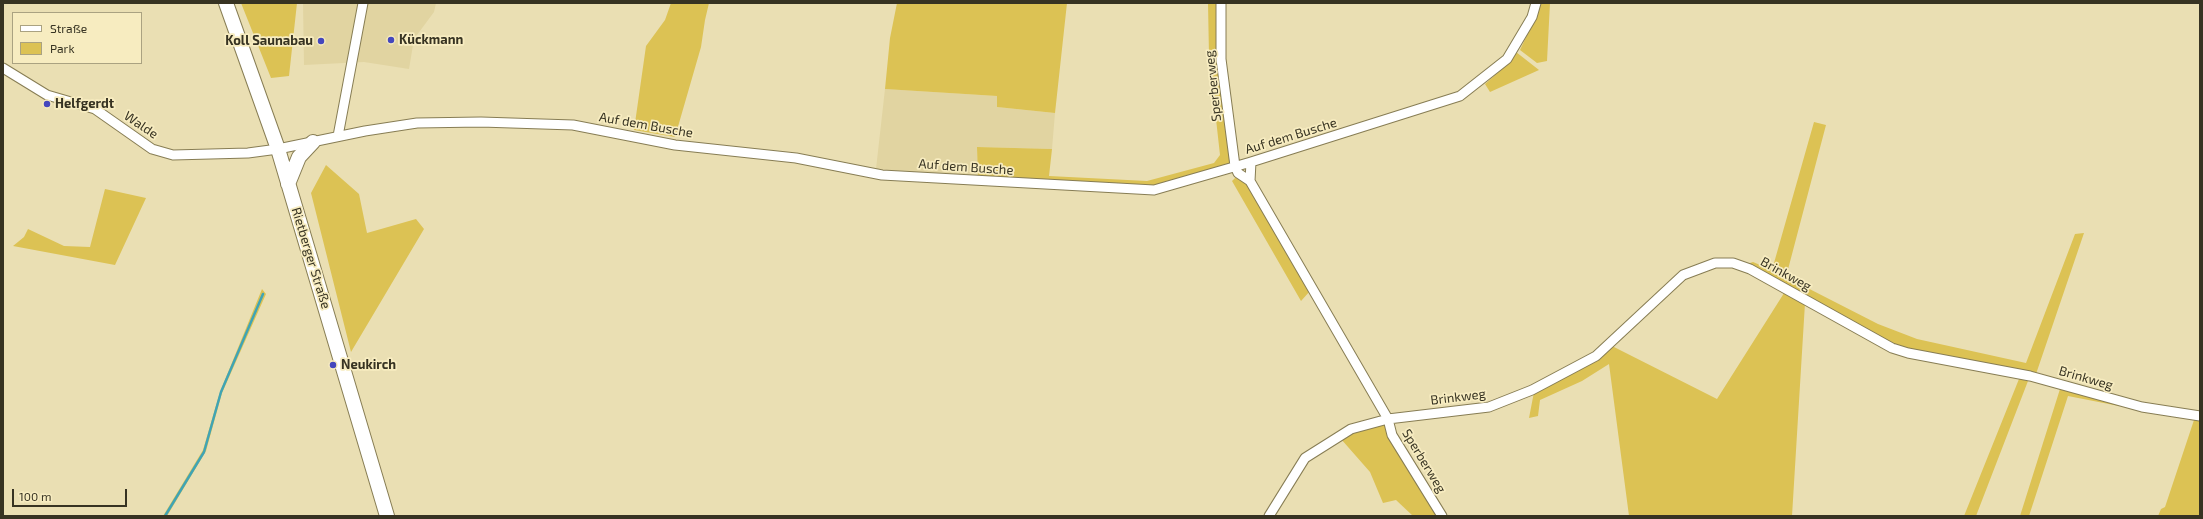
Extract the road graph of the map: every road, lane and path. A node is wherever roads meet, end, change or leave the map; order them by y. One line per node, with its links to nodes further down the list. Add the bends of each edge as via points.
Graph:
1 (226, 3): 8 (main road, Rietberger Straße)
2 (363, 3): 6 (street)
3 (1221, 3): 10 (street, Sperberweg, via 1221,59)
4 (1536, 3): 9 (street, Auf dem Busche, via 1532,17 1508,59 1460,96)
5 (3, 68): 8 (street, Walde, via 48,95 95,109 146,145 165,154 248,153)
6 (338, 136): 7 (street, Auf dem Busche); 10 (street, Auf dem Busche, via 417,123 572,125 675,146 796,158 882,175 1154,190)
7 (313, 142): 8 (street, Auf dem Busche); 12 (main road, via 299,157)
8 (278, 149): 12 (main road, Rietberger Straße)
9 (1251, 162): 10 (street, Auf dem Busche); 11 (street)
10 (1235, 166): 11 (street, via 1238,173)
11 (1250, 182): 14 (street)
12 (288, 184): 15 (main road, Rietberger Straße)
13 (2200, 416): 14 (street, Brinkweg, via 2142,407 2030,376 1908,353 1886,344 1750,269 1733,263 1715,263 1684,275 1596,356 1532,390 1489,407)
14 (1388, 419): 16 (street, Brinkweg, via 1351,429 1305,458); 17 (street, Sperberweg, via 1392,435)
15 (387, 516)
16 (1269, 516)
17 (1442, 516)

